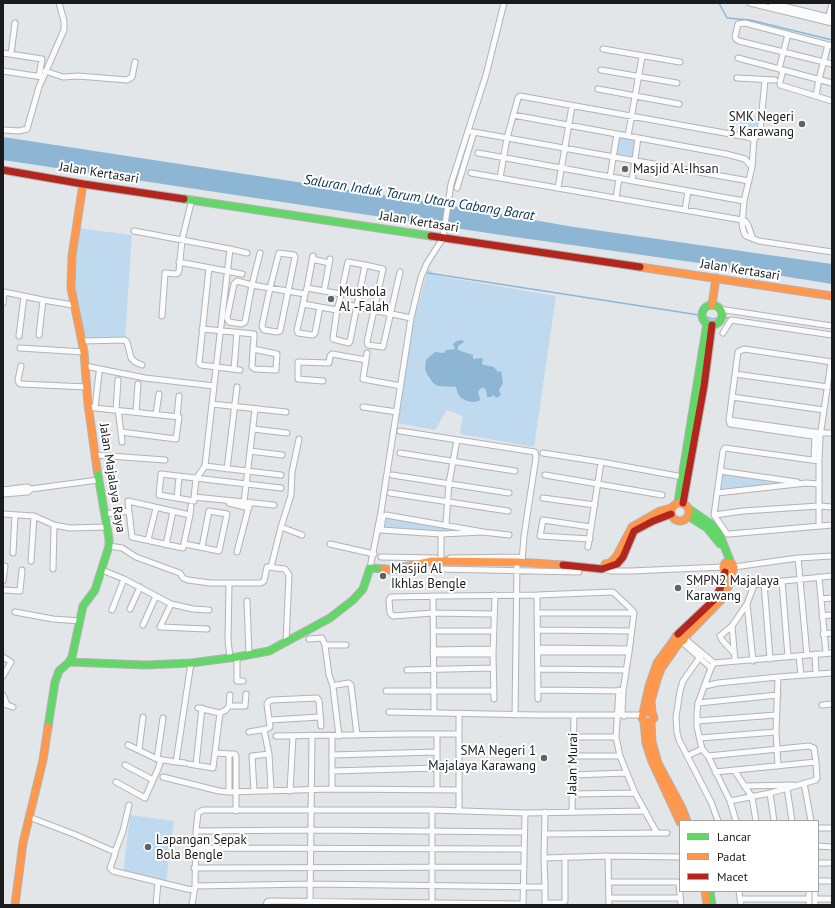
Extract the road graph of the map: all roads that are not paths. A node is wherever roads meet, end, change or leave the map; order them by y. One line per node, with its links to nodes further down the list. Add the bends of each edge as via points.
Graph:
1 (59, 3): 24 (street, via 64,30)
2 (504, 3): 43 (street, via 486,75)
3 (750, 3): 6 (street)
4 (770, 3): 6 (street)
5 (832, 4): 7 (street)
6 (783, 7): 7 (street)
7 (830, 20)
8 (15, 23): 14 (street)
9 (788, 34): 10 (street); 12 (street); 12 (street, via 742,23 738,24 735,37 739,41)
10 (830, 46): 19 (street)
11 (603, 49): 15 (street)
12 (784, 52): 19 (street); 21 (street)
13 (3, 53): 14 (street)
14 (11, 54): 26 (street, via 42,58)
15 (642, 57): 18 (street); 25 (street)
16 (738, 58): 21 (street)
17 (135, 62): 24 (street, via 132,77 127,80 63,76)
18 (680, 62)
19 (823, 62): 20 (street); 28 (street)
20 (832, 64)
21 (781, 69): 28 (street); 35 (street, via 780,85)
22 (601, 70): 25 (street)
23 (3, 71): 26 (street)
24 (45, 71): 26 (street)
25 (638, 76): 31 (street); 34 (street)
26 (41, 77): 42 (street, via 27,129)
27 (737, 78): 29 (street)
28 (819, 79): 32 (street); 35 (street)
29 (765, 80): 30 (street); 49 (street, via 760,133)
30 (775, 80)
31 (677, 83)
32 (832, 83)
33 (598, 89): 34 (street)
34 (635, 96): 37 (street); 40 (street)
35 (816, 96): 36 (street)
36 (832, 101)
37 (679, 104)
38 (572, 106): 39 (street, via 520,96); 40 (street); 41 (street)
39 (513, 115): 41 (street); 47 (street)
40 (631, 117): 46 (street); 49 (street)
41 (568, 125): 45 (street); 50 (street)
42 (3, 130)
43 (468, 130): 44 (street); 74 (street, via 451,185)
44 (474, 132): 47 (street); 65 (street)
45 (616, 134): 46 (street); 52 (street)
46 (628, 136): 48 (street)
47 (507, 138): 50 (street); 53 (street)
48 (638, 138): 54 (street); 55 (street, via 745,159)
49 (754, 139): 55 (street)
50 (564, 148): 52 (street); 56 (street)
51 (478, 153): 53 (street)
52 (613, 156): 54 (street); 59 (street)
53 (504, 157): 56 (street); 60 (street)
54 (635, 160): 62 (street); 63 (street)
55 (752, 167): 63 (street)
56 (561, 168): 59 (street); 66 (street)
57 (3, 170): 64 (street, Jalan Kertasari)
58 (471, 173): 60 (street)
59 (610, 177): 61 (street)
60 (500, 178): 66 (street)
61 (619, 178): 62 (street); 68 (street)
62 (632, 181): 67 (street)
63 (749, 181): 70 (street)
64 (83, 184): 69 (street, Jalan Kertasari); 100 (street, Jalan Majalaya Raya, via 70,266)
65 (457, 188)
66 (558, 188): 68 (street)
67 (688, 191): 70 (street); 71 (street)
68 (616, 198): 71 (street)
69 (192, 199): 74 (street, Jalan Kertasari); 75 (street)
70 (744, 201): 72 (street)
71 (685, 210): 72 (street)
72 (742, 220): 77 (street, via 744,233 753,240)
73 (134, 231): 75 (street)
74 (443, 238): 86 (street, Jalan Kertasari); 110 (street, via 421,277)
75 (182, 240): 76 (street); 80 (street)
76 (230, 249): 78 (street); 83 (street)
77 (832, 252)
78 (247, 253)
79 (260, 253): 87 (street)
80 (179, 262): 82 (street); 109 (street, via 178,273 165,273)
81 (365, 266): 93 (street, via 348,262); 101 (street); 106 (street, via 384,270)
82 (209, 268): 83 (street); 116 (street)
83 (227, 271): 85 (street); 117 (street)
84 (400, 272): 108 (street)
85 (242, 274)
86 (716, 278): 95 (street, Jalan Kertasari); 102 (street)
87 (252, 285): 87 (street, via 235,282 229,322 244,322); 88 (street)
88 (270, 288): 91 (street); 91 (street, via 279,253 294,255); 91 (street, via 262,326 264,330 280,331)
89 (307, 288): 90 (street); 90 (street, via 313,258 330,261); 92 (street)
90 (324, 291): 93 (street)
91 (288, 292): 92 (street)
92 (305, 294): 99 (street)
93 (341, 294): 97 (street)
94 (24, 296): 96 (street); 98 (street, via 4,292); 122 (street)
95 (832, 296)
96 (43, 300): 100 (street); 120 (street)
97 (340, 302): 101 (street); 105 (street)
98 (3, 303)
99 (303, 304): 103 (street); 103 (street, via 298,333 315,333)
100 (73, 305): 123 (street, Jalan Majalaya Raya)
101 (357, 305): 105 (street, via 349,343 333,339); 106 (street)
102 (712, 305): 104 (street); 113 (street, via 702,312 702,318)
103 (320, 307): 105 (street)
104 (719, 309): 107 (street); 113 (street, via 721,318 716,324)
105 (337, 310)
106 (373, 310): 108 (street); 108 (street, via 367,342 368,345 381,348 384,346)
107 (746, 313): 111 (street); 112 (street)
108 (391, 314): 110 (street)
109 (162, 316)
110 (411, 318): 142 (street)
111 (782, 318): 114 (street); 115 (street)
112 (745, 323): 115 (street); 119 (street, via 731,320)
113 (709, 324): 129 (street)
114 (832, 326)
115 (781, 328): 121 (street)
116 (202, 329): 117 (street); 134 (street, via 199,363)
117 (220, 330): 118 (street); 134 (street)
118 (238, 332): 125 (street, via 254,334); 134 (street, via 237,370)
119 (723, 333)
120 (39, 335)
121 (832, 335)
122 (19, 336)
123 (82, 341): 126 (street, Jalan Majalaya Raya); 131 (street, via 125,340 131,358)
124 (20, 348): 126 (street)
125 (253, 349): 125 (street, via 277,354 276,370 252,368)
126 (84, 352): 133 (street, Jalan Majalaya Raya)
127 (367, 353): 128 (street)
128 (366, 360): 138 (street, via 332,354 329,363 298,362 298,379); 142 (street, via 363,379)
129 (704, 362): 187 (street); 207 (street)
130 (831, 362): 136 (street, via 744,349 738,352); 144 (street)
131 (142, 364)
132 (20, 366): 143 (street, via 18,380 21,384)
133 (85, 366): 140 (street, via 144,378); 143 (street, Jalan Majalaya Raya)
134 (216, 367): 140 (street)
135 (99, 373): 149 (street)
136 (735, 374): 144 (street); 147 (street)
137 (118, 380): 153 (street)
138 (323, 380)
139 (138, 384): 155 (street)
140 (214, 386): 148 (street)
141 (237, 386): 150 (street)
142 (401, 386): 157 (street)
143 (87, 387): 149 (street, Jalan Majalaya Raya)
144 (828, 387): 154 (street)
145 (158, 394): 158 (street)
146 (179, 396): 159 (street)
147 (732, 397): 154 (street); 165 (street, via 729,420)
148 (212, 404): 150 (street); 178 (street)
149 (92, 407): 153 (street); 172 (street, Jalan Majalaya Raya)
150 (234, 407): 152 (street); 179 (street)
151 (362, 407): 157 (street)
152 (255, 409): 156 (street); 160 (street)
153 (117, 410): 155 (street); 162 (street)
154 (824, 410): 165 (street)
155 (136, 412): 158 (street)
156 (286, 412)
157 (396, 412): 247 (street)
158 (156, 414): 159 (street)
159 (177, 417): 162 (street, via 176,439)
160 (252, 429): 163 (street); 169 (street)
161 (400, 431): 167 (street)
162 (121, 432): 168 (street)
163 (287, 433)
164 (832, 433): 165 (street)
165 (819, 436): 175 (street)
166 (299, 439): 231 (street, via 292,472 291,495)
167 (457, 440): 176 (street); 252 (street, via 535,452)
168 (122, 442)
169 (250, 451): 173 (street); 180 (street)
170 (400, 453): 176 (street)
171 (543, 453): 177 (street)
172 (96, 454): 174 (street); 189 (street, Jalan Majalaya Raya)
173 (282, 455)
174 (165, 460)
175 (816, 460): 182 (street, via 725,448); 194 (street)
176 (453, 461): 181 (street); 190 (street)
177 (602, 462): 187 (street); 192 (street)
178 (205, 466): 179 (street); 188 (street)
179 (227, 469): 180 (street)
180 (247, 471): 183 (street); 191 (street)
181 (515, 471)
182 (720, 471): 193 (street); 200 (street)
183 (281, 475)
184 (392, 475): 190 (street)
185 (545, 475): 192 (street)
186 (179, 477): 188 (street); 204 (street); 204 (street, via 161,474 159,495)
187 (683, 477): 207 (street)
188 (196, 479): 191 (street); 203 (street)
189 (98, 480): 196 (street); 222 (street, Jalan Majalaya Raya)
190 (449, 483): 199 (street); 206 (street)
191 (246, 484): 195 (street); 208 (street)
192 (598, 484): 202 (street); 210 (street)
193 (806, 484): 194 (street); 200 (street)
194 (819, 484): 212 (street)
195 (281, 488)
196 (31, 489): 197 (street, via 27,487); 201 (street, via 28,492)
197 (3, 490)
198 (390, 493): 206 (street)
199 (509, 493)
200 (717, 493): 224 (street)
201 (3, 494)
202 (662, 496)
203 (194, 497): 204 (street, via 194,500); 208 (street)
204 (177, 498)
205 (543, 498): 210 (street)
206 (447, 502): 217 (street); 226 (street)
207 (681, 503): 218 (street, via 675,503); 219 (street)
208 (248, 504): 209 (street); 245 (street)
209 (274, 505)
210 (595, 505): 232 (street)
211 (192, 506): 223 (street)
212 (819, 506): 214 (street); 224 (street); 229 (street)
213 (156, 508): 215 (street, via 128,501); 216 (street); 238 (street)
214 (832, 508)
215 (129, 511): 222 (street); 238 (street, via 132,537)
216 (173, 511): 223 (street); 241 (street)
217 (508, 511)
218 (671, 511): 219 (street, via 674,519 680,521); 260 (street, via 660,511 632,527 616,558 610,563); 261 (street, via 634,531 617,564)
219 (688, 513): 256 (street, via 716,538)
220 (3, 514): 221 (street)
221 (15, 514): 225 (street); 246 (street)
222 (105, 514): 230 (street, Jalan Majalaya Raya)
223 (190, 515): 239 (street)
224 (714, 515): 229 (street, via 727,534)
225 (34, 516): 227 (street); 253 (street)
226 (446, 524): 233 (street); 234 (street, via 386,514 383,516 382,531)
227 (54, 525): 230 (street, via 70,528); 258 (street)
228 (832, 525): 229 (street)
229 (820, 526)
230 (107, 527): 242 (street, Jalan Majalaya Raya)
231 (281, 527): 235 (street); 255 (street)
232 (591, 527): 237 (street); 237 (street, via 543,520 540,536)
233 (483, 532): 234 (street); 236 (street)
234 (441, 534): 250 (street)
235 (302, 535)
236 (509, 535)
237 (590, 539): 244 (street)
238 (148, 540): 241 (street)
239 (185, 544): 241 (street, via 184,548); 243 (street)
240 (330, 544): 247 (street)
241 (166, 545)
242 (109, 546): 263 (street, Jalan Majalaya Raya); 272 (street, via 122,548 136,557 180,573 188,580)
243 (202, 547): 243 (street, via 219,551 227,514 209,511)
244 (588, 547)
245 (237, 552)
246 (12, 553)
247 (374, 554): 257 (street)
248 (832, 556): 251 (street)
249 (381, 557): 250 (street)
250 (441, 558): 252 (street)
251 (798, 558): 256 (street); 268 (street)
252 (520, 560): 257 (street, via 432,561 391,570); 260 (street); 264 (street)
253 (31, 561)
254 (5, 566): 269 (street)
255 (271, 567): 272 (street, via 267,567 263,583); 307 (street, via 286,569 289,573)
256 (728, 567): 261 (street, via 632,571); 306 (street, via 714,600)
257 (370, 568): 307 (street, via 363,589 353,600 330,618)
258 (53, 569)
259 (438, 569): 264 (street)
260 (581, 569): 261 (street); 264 (street)
261 (602, 569)
262 (22, 570): 274 (street, via 20,591)
263 (102, 570): 267 (street); 295 (street, Jalan Majalaya Raya, via 95,590 83,606)
264 (517, 571): 276 (street)
265 (832, 576): 266 (street)
266 (819, 577): 268 (street); 281 (street)
267 (124, 579): 273 (street); 285 (street)
268 (800, 579): 270 (street); 319 (street)
269 (3, 581)
270 (782, 581): 271 (street); 322 (street)
271 (764, 583): 284 (street, via 754,585); 325 (street)
272 (229, 584): 323 (street, via 228,640)
273 (140, 587): 278 (street); 286 (street)
274 (3, 590)
275 (495, 595): 276 (street); 279 (street); 292 (street)
276 (516, 595): 277 (street); 367 (street)
277 (537, 595): 290 (street); 291 (street, via 613,592 630,606)
278 (156, 596): 283 (street); 296 (street)
279 (433, 596): 289 (street); 289 (street, via 391,597 389,600 390,613 393,616)
280 (832, 598): 281 (street)
281 (821, 599): 294 (street)
282 (247, 601): 318 (street)
283 (171, 604): 287 (street); 298 (street, via 160,627)
284 (747, 604): 297 (street); 327 (street)
285 (112, 610)
286 (130, 610)
287 (209, 610)
288 (15, 612): 295 (street)
289 (433, 613): 292 (street); 300 (street)
290 (537, 613): 291 (street); 299 (street)
291 (634, 613): 302 (street)
292 (494, 614): 301 (street)
293 (832, 615): 294 (street)
294 (822, 616): 304 (street)
295 (80, 621): 328 (street, Jalan Majalaya Raya)
296 (144, 625)
297 (732, 626): 314 (street); 314 (street, via 720,637)
298 (207, 629)
299 (538, 630): 302 (street); 310 (street)
300 (434, 631): 301 (street); 312 (street)
301 (493, 631): 313 (street)
302 (631, 631): 311 (street)
303 (832, 633): 304 (street)
304 (823, 634): 315 (street)
305 (309, 639): 308 (street, via 322,638)
306 (680, 639): 324 (street); 330 (street); 373 (street, via 657,663 649,686); 373 (street, via 661,669 651,701 652,712 647,711)
307 (286, 642): 318 (street, via 269,651)
308 (325, 645): 309 (street); 343 (street)
309 (346, 645)
310 (538, 650): 311 (street); 334 (street)
311 (629, 650): 336 (street)
312 (433, 652): 313 (street); 333 (street)
313 (493, 652): 331 (street)
314 (733, 652): 326 (street)
315 (826, 653): 316 (street); 317 (street)
316 (832, 653)
317 (815, 654): 319 (street); 337 (street)
318 (249, 655): 323 (street)
319 (807, 655): 320 (street)
320 (799, 656): 322 (street); 339 (street)
321 (3, 657): 340 (street, via 11,662)
322 (788, 657): 325 (street)
323 (233, 658): 329 (street); 342 (street, via 237,681)
324 (700, 658): 332 (street); 402 (street, via 684,681 676,717 679,740)
325 (770, 659): 327 (street)
326 (735, 661): 327 (street); 330 (street)
327 (753, 661)
328 (69, 662): 329 (street, via 146,665); 447 (street, Jalan Majalaya Raya, via 60,671 55,682 43,760)
329 (191, 663): 405 (street)
330 (714, 663): 332 (street)
331 (493, 668): 333 (street); 349 (street)
332 (711, 668): 344 (street)
333 (433, 669): 335 (street); 348 (street)
334 (538, 669): 336 (street); 345 (street)
335 (407, 670)
336 (626, 670): 346 (street)
337 (816, 673): 338 (street); 339 (street)
338 (832, 673)
339 (801, 675): 341 (street)
340 (3, 676)
341 (778, 677): 344 (street); 352 (street)
342 (243, 682)
343 (333, 686): 382 (street, via 350,684); 387 (street)
344 (704, 686): 356 (street)
345 (538, 690): 346 (street); 355 (street)
346 (621, 690): 366 (street)
347 (386, 691): 348 (street)
348 (433, 691): 349 (street); 363 (street)
349 (494, 691): 354 (street)
350 (246, 694): 360 (street, via 245,706)
351 (230, 695): 360 (street)
352 (778, 695): 356 (street); 369 (street)
353 (3, 696): 357 (street)
354 (494, 699)
355 (538, 699)
356 (698, 703): 375 (street)
357 (5, 704): 361 (street)
358 (832, 704): 359 (street)
359 (822, 705)
360 (229, 706): 364 (street)
361 (13, 707)
362 (389, 712): 363 (street)
363 (434, 712): 365 (street)
364 (220, 713): 396 (street); 409 (street, via 200,708)
365 (459, 714): 367 (street); 381 (street)
366 (620, 714): 368 (street); 373 (street); 389 (street)
367 (515, 715): 368 (street)
368 (574, 715): 388 (street, Jalan Murai)
369 (776, 715): 375 (street); 379 (street)
370 (143, 717): 394 (street)
371 (320, 717): 374 (street); 374 (street, via 317,698 272,700 267,704); 376 (street)
372 (163, 718): 404 (street)
373 (644, 718): 407 (street)
374 (270, 720): 377 (street, via 270,727)
375 (697, 721): 390 (street)
376 (321, 726)
377 (264, 730): 378 (street); 398 (street)
378 (249, 732)
379 (776, 732): 390 (street); 393 (street)
380 (437, 734): 381 (street); 382 (street); 395 (street)
381 (459, 734): 428 (street)
382 (357, 735): 387 (street)
383 (276, 736): 384 (street)
384 (293, 736): 385 (street); 430 (street)
385 (312, 736): 386 (street); 426 (street)
386 (332, 736): 387 (street); 399 (street)
387 (339, 736)
388 (573, 737): 389 (street); 400 (street, Jalan Murai)
389 (616, 737): 401 (street)
390 (700, 738): 392 (street)
391 (128, 745): 394 (street)
392 (702, 749): 402 (street); 403 (street)
393 (777, 749): 403 (street); 406 (street, via 812,746); 410 (street)
394 (139, 750): 404 (street)
395 (436, 752): 399 (street); 411 (street)
396 (215, 753): 397 (street); 409 (street, via 213,768)
397 (229, 754): 431 (street); 432 (street, via 236,756)
398 (268, 754): 425 (street); 429 (street, via 252,756)
399 (332, 755): 413 (street)
400 (573, 756): 401 (street); 416 (street, Jalan Murai)
401 (620, 756): 415 (street)
402 (687, 756): 450 (street)
403 (708, 756): 414 (street)
404 (159, 760): 405 (street); 418 (street)
405 (176, 762): 409 (street)
406 (816, 762): 410 (street); 420 (street, via 816,780)
407 (656, 764): 448 (street); 449 (street)
408 (125, 765): 418 (street)
409 (196, 765)
410 (778, 766): 412 (street)
411 (436, 768): 413 (street); 427 (street)
412 (734, 770): 414 (street); 422 (street)
413 (332, 771): 424 (street)
414 (715, 772): 437 (street)
415 (626, 773): 416 (street); 433 (street)
416 (572, 775): 435 (street, Jalan Murai)
417 (163, 777): 431 (street)
418 (153, 780): 419 (street, via 145,798)
419 (116, 782)
420 (804, 783): 421 (street); 455 (street)
421 (796, 785): 422 (street); 423 (street)
422 (744, 786): 436 (street)
423 (786, 788): 434 (street); 454 (street)
424 (332, 789): 426 (street); 427 (street)
425 (271, 790): 429 (street); 430 (street)
426 (312, 790): 430 (street); 441 (street)
427 (437, 790): 428 (street)
428 (459, 790): 442 (street)
429 (254, 791): 432 (street)
430 (290, 791)
431 (229, 792): 432 (street)
432 (236, 792): 439 (street)
433 (635, 793): 435 (street); 443 (street)
434 (770, 793): 436 (street); 453 (street)
435 (572, 794): 445 (street, Jalan Murai)
436 (752, 797): 437 (street); 452 (street)
437 (730, 801): 451 (street)
438 (129, 804): 471 (street)
439 (236, 810): 441 (street); 460 (street, via 201,811 198,813)
440 (432, 810): 441 (street); 442 (street); 459 (street)
441 (311, 811): 458 (street)
442 (459, 811): 446 (street)
443 (645, 811): 445 (street); 462 (street)
444 (545, 812): 445 (street); 446 (street); 464 (street)
445 (572, 812)
446 (525, 813): 461 (street)
447 (29, 817): 471 (street); 503 (street, Jalan Majalaya Raya)
448 (679, 820)
449 (687, 820)
450 (718, 820)
451 (736, 820)
452 (756, 820)
453 (774, 820)
454 (792, 820)
455 (811, 820)
456 (819, 828): 457 (street)
457 (832, 828)
458 (311, 830): 459 (street); 460 (street); 468 (street)
459 (432, 830): 461 (street); 469 (street)
460 (196, 831): 467 (street)
461 (524, 832): 470 (street)
462 (657, 833): 463 (street); 464 (street)
463 (667, 833)
464 (545, 834): 475 (street)
465 (819, 846): 466 (street)
466 (832, 847)
467 (194, 848): 468 (street); 479 (street)
468 (310, 848): 469 (street); 480 (street)
469 (432, 848): 470 (street); 481 (street)
470 (524, 849): 478 (street)
471 (115, 852): 484 (street, via 110,868 112,871)
472 (608, 856): 473 (street); 474 (street); 485 (street)
473 (565, 857): 475 (street); 502 (street, via 565,901)
474 (679, 857)
475 (544, 858): 490 (street)
476 (819, 863): 477 (street)
477 (832, 863)
478 (524, 867): 481 (street); 489 (street)
479 (194, 868): 480 (street); 491 (street)
480 (310, 868): 481 (street); 486 (street)
481 (432, 868): 488 (street)
482 (819, 881): 483 (street)
483 (832, 881)
484 (158, 882): 491 (street, via 187,889); 504 (street)
485 (609, 882): 487 (street); 495 (street)
486 (310, 884): 488 (street); 491 (street); 500 (street)
487 (679, 884)
488 (432, 885): 489 (street); 501 (street)
489 (524, 887): 490 (street); 507 (street)
490 (545, 887): 502 (street)
491 (195, 888): 505 (street)
492 (680, 892): 496 (street)
493 (705, 892): 510 (street)
494 (710, 892): 511 (street)
495 (609, 898): 496 (street); 508 (street)
496 (680, 898): 509 (street)
497 (832, 899): 499 (street)
498 (742, 901): 499 (street)
499 (811, 901): 512 (street)
500 (310, 904): 501 (street); 506 (street, via 267,902)
501 (432, 904): 507 (street)
502 (545, 904)
503 (15, 905)
504 (156, 905)
505 (192, 905)
506 (266, 905)
507 (523, 905)
508 (609, 905)
509 (681, 905)
510 (707, 905)
511 (712, 905)
512 (815, 905)

